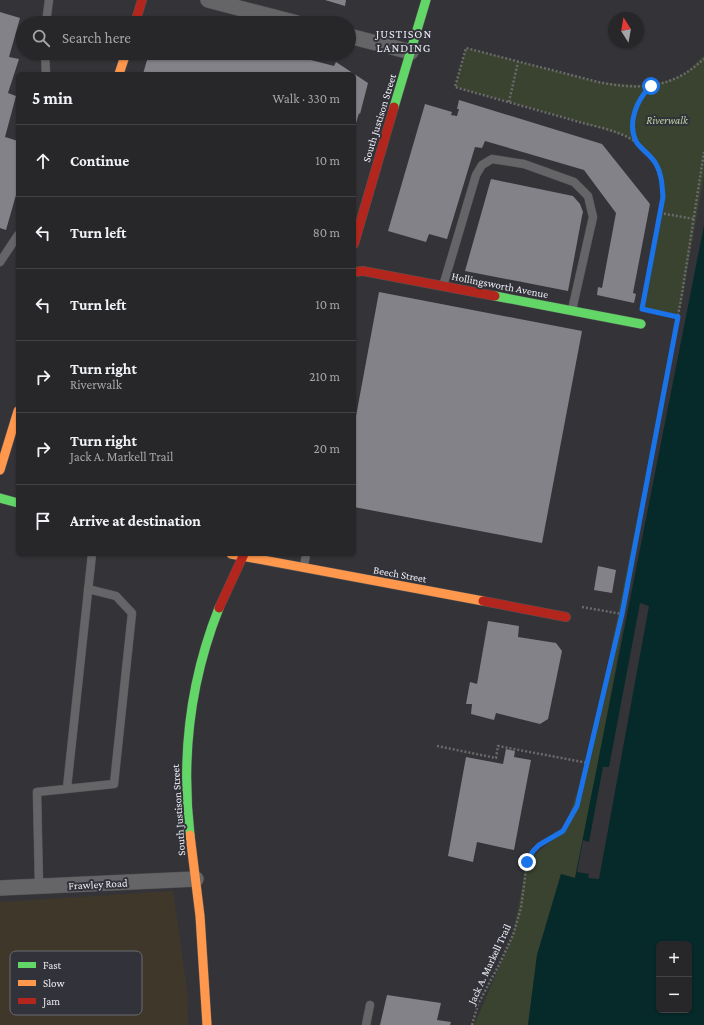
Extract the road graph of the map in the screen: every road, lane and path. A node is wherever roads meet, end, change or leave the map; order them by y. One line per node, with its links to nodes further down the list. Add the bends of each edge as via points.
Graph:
1 (49, 0): 5 (lane)
2 (142, 0): 6 (street)
3 (208, 0): 7 (street)
4 (426, 0): 9 (street, South Justison Street)
5 (47, 16)
6 (137, 16)
7 (270, 16)
8 (356, 38): 9 (street)
9 (411, 52): 22 (street, South Justison Street)
10 (704, 58): 16 (path, via 685,74 669,82)
11 (45, 60): 14 (lane)
12 (124, 60): 15 (street)
13 (518, 62): 16 (path, via 616,85); 17 (path); 17 (path, via 466,48 455,88)
14 (46, 72)
15 (120, 72)
16 (651, 86): 18 (path, via 643,93 633,115 633,130)
17 (508, 102): 18 (path, via 609,130)
18 (637, 142): 20 (path, via 649,154 660,174 663,197)
19 (704, 152): 21 (path)
20 (660, 213): 21 (path); 27 (path)
21 (694, 219): 30 (path)
22 (356, 237)
23 (16, 238): 24 (lane)
24 (0, 262)
25 (356, 272): 26 (street, Hollingsworth Avenue)
26 (442, 286): 28 (street, Hollingsworth Avenue); 28 (lane, via 476,175 482,165 492,159 524,164 574,182 588,196 593,217)
27 (642, 309)
28 (572, 311): 31 (street, Hollingsworth Avenue)
29 (649, 311): 30 (path)
30 (678, 317): 42 (path)
31 (641, 324)
32 (16, 418): 33 (street)
33 (0, 470)
34 (0, 498): 35 (street)
35 (16, 502)
36 (92, 556): 41 (lane)
37 (242, 556): 47 (street, South Justison Street, via 224,593 209,634 194,690 189,724 187,799)
38 (248, 556): 40 (street, Beech Street)
39 (306, 556): 40 (lane)
40 (304, 568): 43 (street, Beech Street)
41 (88, 589): 46 (lane); 46 (lane, via 116,596 132,613 114,784)
42 (622, 614): 43 (path, via 569,604); 45 (path)
43 (566, 617)
44 (437, 746): 45 (path, via 496,758 498,746)
45 (588, 762): 53 (path, Jack A. Markell Trail, via 577,806 563,831 539,845 527,862 521,908 512,935 500,965 478,1004)
46 (67, 788): 48 (lane, via 36,792)
47 (196, 879): 48 (street, Frawley Road); 51 (street, South Justison Street)
48 (39, 886): 49 (street, Frawley Road)
49 (0, 888)
50 (370, 1005): 52 (lane)
51 (207, 1025)
52 (366, 1025)
53 (472, 1025)

